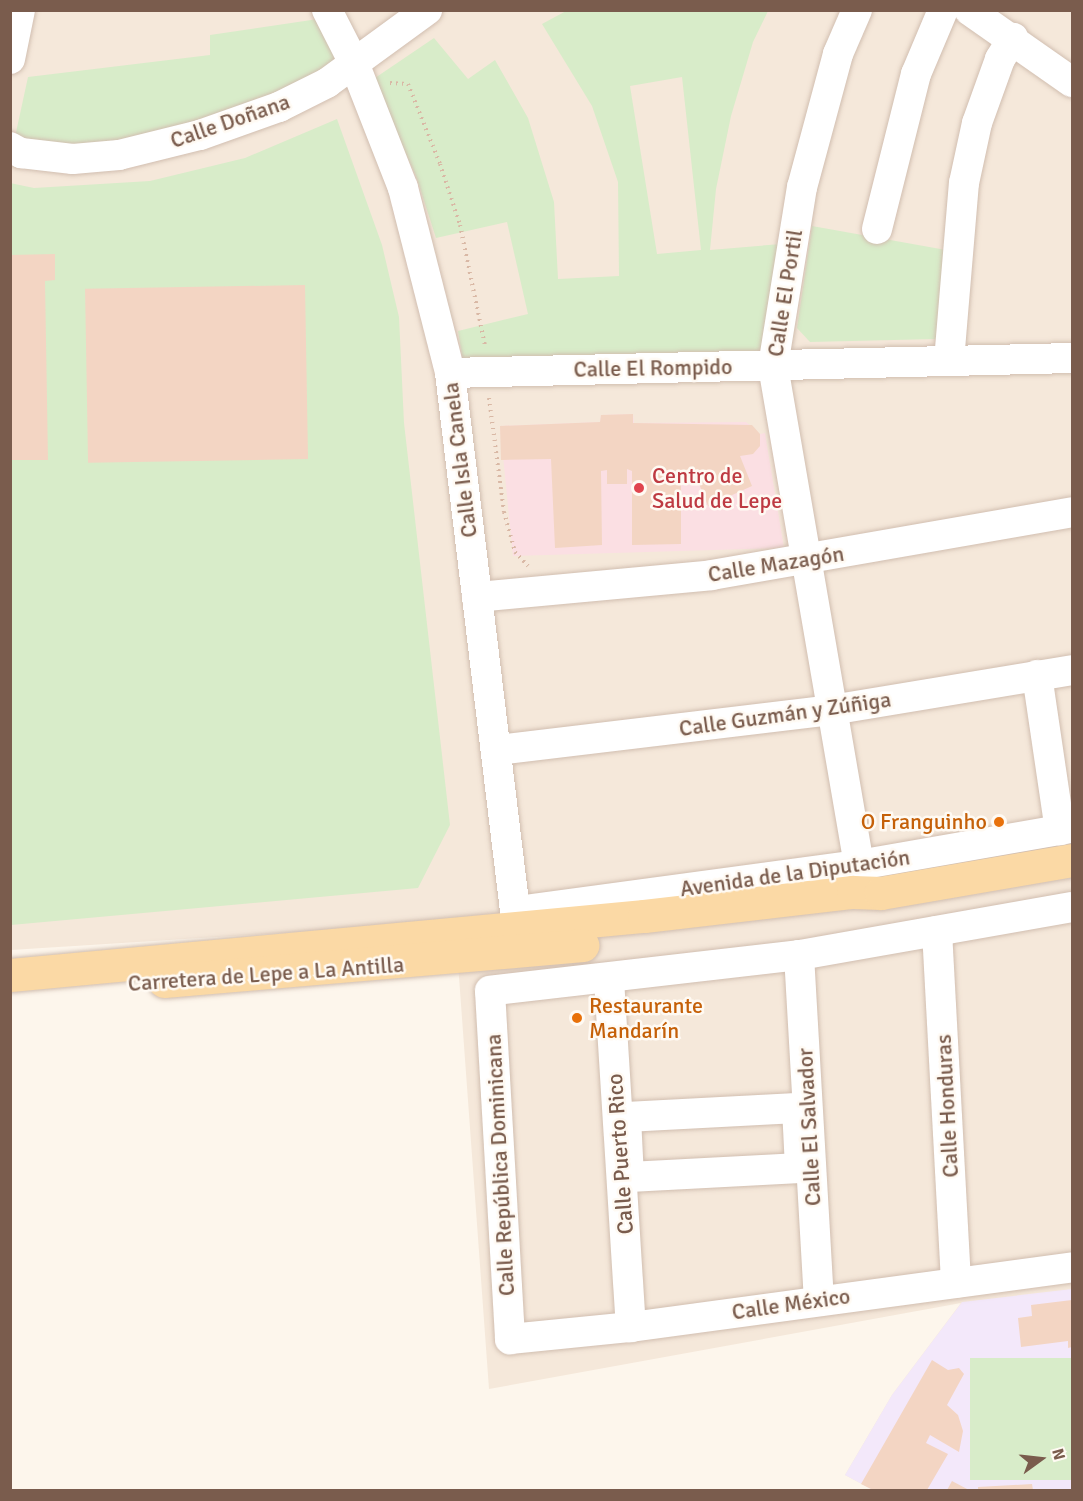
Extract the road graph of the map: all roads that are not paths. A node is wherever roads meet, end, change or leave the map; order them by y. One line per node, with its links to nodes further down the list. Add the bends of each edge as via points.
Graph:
1 (20, 10): 8 (street)
2 (327, 10): 9 (street, Calle Isla Canela)
3 (427, 10): 9 (street, Calle Doñana)
4 (856, 10): 15 (street, Calle El Portil, via 838,54 802,187)
5 (943, 10): 12 (street, via 916,74)
6 (969, 10): 7 (street)
7 (1013, 38): 10 (street); 14 (street, via 1000,59 976,123 964,183)
8 (10, 58)
9 (354, 63): 11 (street, Calle Doñana, via 279,107 200,135 119,155 73,159 21,153); 16 (street, Calle Isla Canela, via 403,188)
10 (1072, 81)
11 (10, 147)
12 (877, 230)
13 (1072, 358): 14 (street, Calle El Rompido)
14 (949, 362): 15 (street, Calle El Rompido)
15 (773, 366): 16 (street, Calle El Rompido); 18 (street, Calle El Portil)
16 (450, 373): 19 (street, Calle Isla Canela)
17 (1072, 512): 18 (street, Calle Mazagón)
18 (805, 561): 19 (street, Calle Mazagón, via 712,575); 22 (street, Calle El Portil)
19 (477, 597): 23 (street, Calle Isla Canela)
20 (1072, 670): 21 (street, Calle Guzmán y Zúñiga)
21 (1037, 675): 22 (street, Calle Guzmán y Zúñiga); 24 (street)
22 (831, 710): 23 (street, Calle Guzmán y Zúñiga); 26 (street, Calle El Portil)
23 (497, 750): 30 (street, Calle Isla Canela)
24 (1066, 829): 26 (street, Avenida de la Diputación)
25 (1072, 860): 27 (main road, Avenida de la Diputación)
26 (859, 865): 30 (street, Avenida de la Diputación)
27 (881, 893): 30 (main road, Avenida de la Diputación, via 853,892); 30 (main road, Avenida de la Diputación, via 853,906 646,939)
28 (1072, 912): 29 (street)
29 (937, 931): 31 (street); 38 (street, Calle Honduras)
30 (519, 933): 32 (main road, Carretera de Lepe a La Antilla); 34 (street); 35 (main road, Carretera de Lepe a La Antilla, via 280,972)
31 (799, 955): 33 (street); 39 (street, Calle El Salvador)
32 (10, 975)
33 (609, 980): 34 (street); 40 (street, Calle Puerto Rico)
34 (523, 988): 41 (street, Calle República Dominicana, via 490,992)
35 (10, 993)
36 (797, 1108): 36 (street, via 626,1117 629,1177 800,1168)
37 (1072, 1267): 38 (street, Calle México)
38 (956, 1282): 39 (street, Calle México)
39 (819, 1299): 40 (street, Calle México)
40 (630, 1327): 41 (street, Calle México)
41 (510, 1339)

